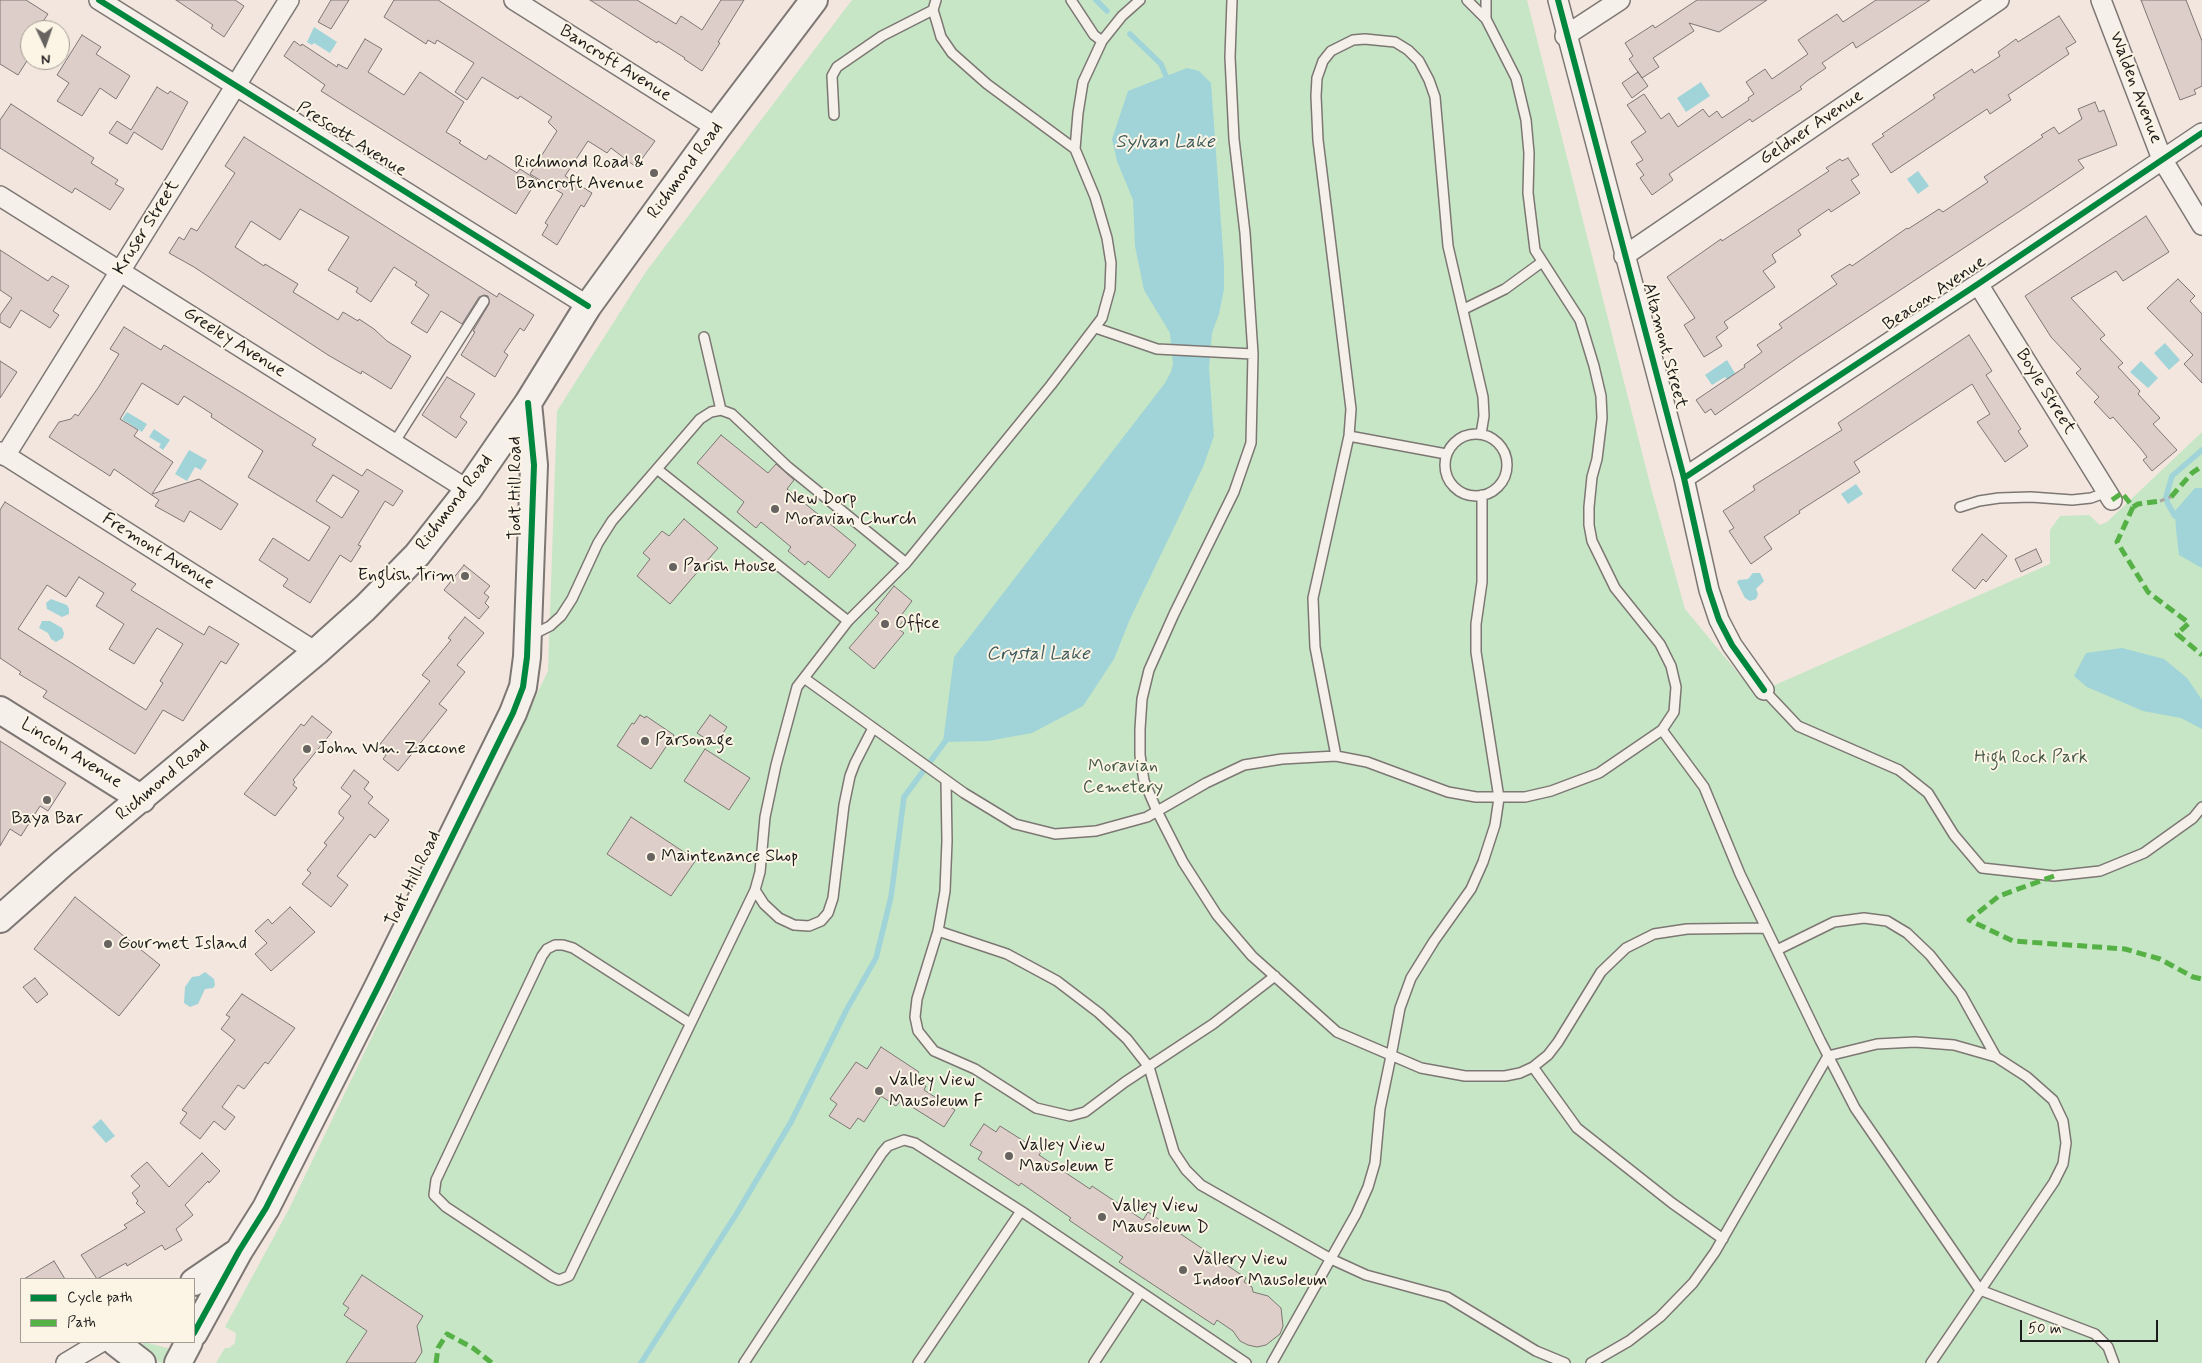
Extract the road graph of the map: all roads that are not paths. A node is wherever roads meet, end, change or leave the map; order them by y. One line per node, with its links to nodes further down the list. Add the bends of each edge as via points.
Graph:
1 (99, 0): 19 (street, Prescott Avenue)
2 (289, 0): 19 (street, Kruser Street)
3 (514, 0): 21 (street, Bancroft Avenue)
4 (814, 0): 21 (street, Richmond Road)
5 (936, 0): 15 (lane)
6 (1070, 0): 18 (lane, via 1094,35)
7 (1140, 0): 18 (lane)
8 (1232, 0): 36 (lane, via 1230,57 1234,139 1245,233)
9 (1467, 0): 16 (lane)
10 (1486, 0): 16 (lane)
11 (1558, 0): 17 (street, Altamont Street)
12 (1620, 0): 17 (street)
13 (1999, 0): 27 (street, Geldner Avenue)
14 (2101, 0): 24 (street, Walden Avenue)
15 (934, 10): 20 (lane, via 882,36 837,67 832,76); 23 (lane, via 942,38 952,53 987,84)
16 (1486, 19): 28 (lane, via 1516,78 1526,120 1532,239)
17 (1566, 36): 27 (street, Altamont Street)
18 (1102, 41): 23 (lane, via 1083,82)
19 (236, 86): 29 (street, Kruser Street); 32 (street, Prescott Avenue)
20 (834, 114)
21 (717, 128): 32 (street, Richmond Road)
22 (2202, 133): 24 (street, Beacon Avenue)
23 (1075, 149): 34 (lane, via 1095,197 1111,263 1110,289)
24 (2162, 159): 26 (street, Walden Avenue); 30 (street, Beacon Avenue)
25 (0, 196): 29 (street, Greeley Avenue)
26 (2202, 225)
27 (1624, 256): 45 (street, Altamont Street)
28 (1542, 262): 33 (lane, via 1505,289); 58 (lane, via 1580,320 1601,396 1602,418 1588,507 1592,541 1614,588 1660,644 1671,666 1676,688 1674,712)
29 (120, 271): 41 (street, Greeley Avenue); 42 (street, Kruser Street)
30 (1978, 284): 45 (street, Beacon Avenue); 48 (street, Boyle Street)
31 (484, 301): 41 (lane)
32 (588, 306): 37 (street, Richmond Road)
33 (1464, 309): 39 (lane, via 1484,397); 40 (lane, via 1448,246 1434,98 1429,80 1419,62 1395,42 1365,39 1341,45 1323,61 1317,78 1316,96 1318,140 1351,409)
34 (1096, 328): 36 (lane, via 1157,349); 50 (lane)
35 (704, 336): 38 (lane)
36 (1253, 354): 64 (lane, via 1251,443 1244,468 1153,662 1142,699 1140,756 1144,781)
37 (528, 403): 46 (street, Richmond Road); 52 (street, Todt Hill Road, via 534,465)
38 (721, 410): 44 (lane, via 700,419); 50 (lane, via 732,414 788,467)
39 (1481, 434): 43 (lane, via 1456,440); 47 (lane, via 1500,445 1507,464 1500,485)
40 (1349, 436): 43 (lane); 59 (lane, via 1313,598 1315,647)
41 (394, 443): 46 (street, Greeley Avenue)
42 (3, 454): 53 (street, Fremont Avenue)
43 (1446, 454): 47 (lane, via 1445,473 1455,489 1472,496)
44 (657, 469): 51 (lane); 52 (lane, via 612,521 561,616 550,626)
45 (1684, 478): 55 (street, Altamont Street, via 1709,590 1719,620 1732,645)
46 (468, 490): 53 (street, Richmond Road, via 416,555 365,608)
47 (1482, 495): 61 (lane, via 1482,582 1476,652)
48 (2109, 496): 49 (lane, via 2072,500 1999,498)
49 (1960, 507)
50 (906, 563): 51 (lane)
51 (848, 621): 54 (lane)
52 (527, 637): 79 (street, Todt Hill Road, via 522,687 513,713 280,1181)
53 (316, 652): 62 (street, Richmond Road)
54 (804, 678): 57 (lane); 65 (lane, via 797,687 776,765)
55 (1764, 690): 63 (lane, via 1798,726 1899,770 1928,793 1954,835 1982,868 2054,876 2100,871 2144,853 2193,818)
56 (0, 710): 62 (street, Lincoln Avenue)
57 (873, 728): 60 (lane); 65 (lane, via 850,776 833,898 828,913 821,921 809,926 794,925 779,918)
58 (1662, 730): 61 (lane, via 1599,773 1551,791); 67 (lane, via 1704,787)
59 (1336, 756): 61 (lane, via 1367,762 1448,792); 64 (lane, via 1244,765)
60 (946, 780): 64 (lane, via 1015,824 1055,834 1096,831 1147,817); 68 (lane, via 945,891)
61 (1499, 798): 72 (lane, via 1484,862 1471,889 1411,978 1400,1008)
62 (142, 799): 66 (street, Richmond Road)
63 (2202, 807)
64 (1157, 811): 70 (lane, via 1183,862 1217,915 1252,956)
65 (755, 890): 71 (lane)
66 (0, 919)
67 (1766, 928): 69 (lane); 76 (lane, via 1687,929 1654,934 1626,948 1602,972 1548,1055)
68 (938, 931): 75 (lane, via 1007,954 1057,981 1127,1039); 75 (lane, via 917,999 915,1017 918,1031 934,1051 975,1068 1036,1108 1070,1116 1085,1112)
69 (1777, 950): 73 (lane); 74 (lane, via 1834,922 1864,918 1887,921 1930,955 1961,994)
70 (1275, 976): 72 (lane, via 1337,1032); 75 (lane, via 1213,1024)
71 (690, 1023): 71 (lane, via 572,1270 564,1279 552,1277 446,1207 434,1195 436,1180 548,949 563,944 573,948)
72 (1391, 1056): 76 (lane, via 1421,1068 1474,1077 1504,1076); 80 (lane, via 1380,1109 1375,1162 1368,1187)
73 (1828, 1056): 74 (lane, via 1877,1044 1915,1042 1954,1045); 78 (lane); 82 (lane, via 1855,1108)
74 (1996, 1057): 82 (lane, via 2053,1100 2063,1121 2066,1142 2063,1164 2054,1182)
75 (1149, 1067): 80 (lane, via 1174,1152 1186,1170 1201,1185)
76 (1533, 1067): 78 (lane, via 1577,1128)
77 (1021, 1211): 83 (lane); 91 (lane, via 915,1143 896,1141 882,1153); 92 (lane)
78 (1723, 1239): 97 (lane, via 1693,1283 1660,1317 1628,1342)
79 (239, 1250): 81 (street); 84 (street, Todt Hill Road)
80 (1331, 1259): 95 (lane); 96 (lane, via 1366,1275 1447,1297 1536,1351)
81 (195, 1281)
82 (1980, 1290): 98 (lane); 99 (lane, via 2095,1334 2108,1347)
83 (1140, 1294): 93 (lane); 94 (lane)
84 (195, 1331)
85 (99, 1343): 88 (street)
86 (116, 1343): 89 (street)
87 (188, 1343): 90 (street)
88 (66, 1363)
89 (142, 1363)
90 (178, 1363)
91 (744, 1363)
92 (918, 1363)
93 (1094, 1363)
94 (1246, 1363)
95 (1272, 1363)
96 (1565, 1363)
97 (1591, 1363)
98 (1931, 1363)
99 (2114, 1363)

